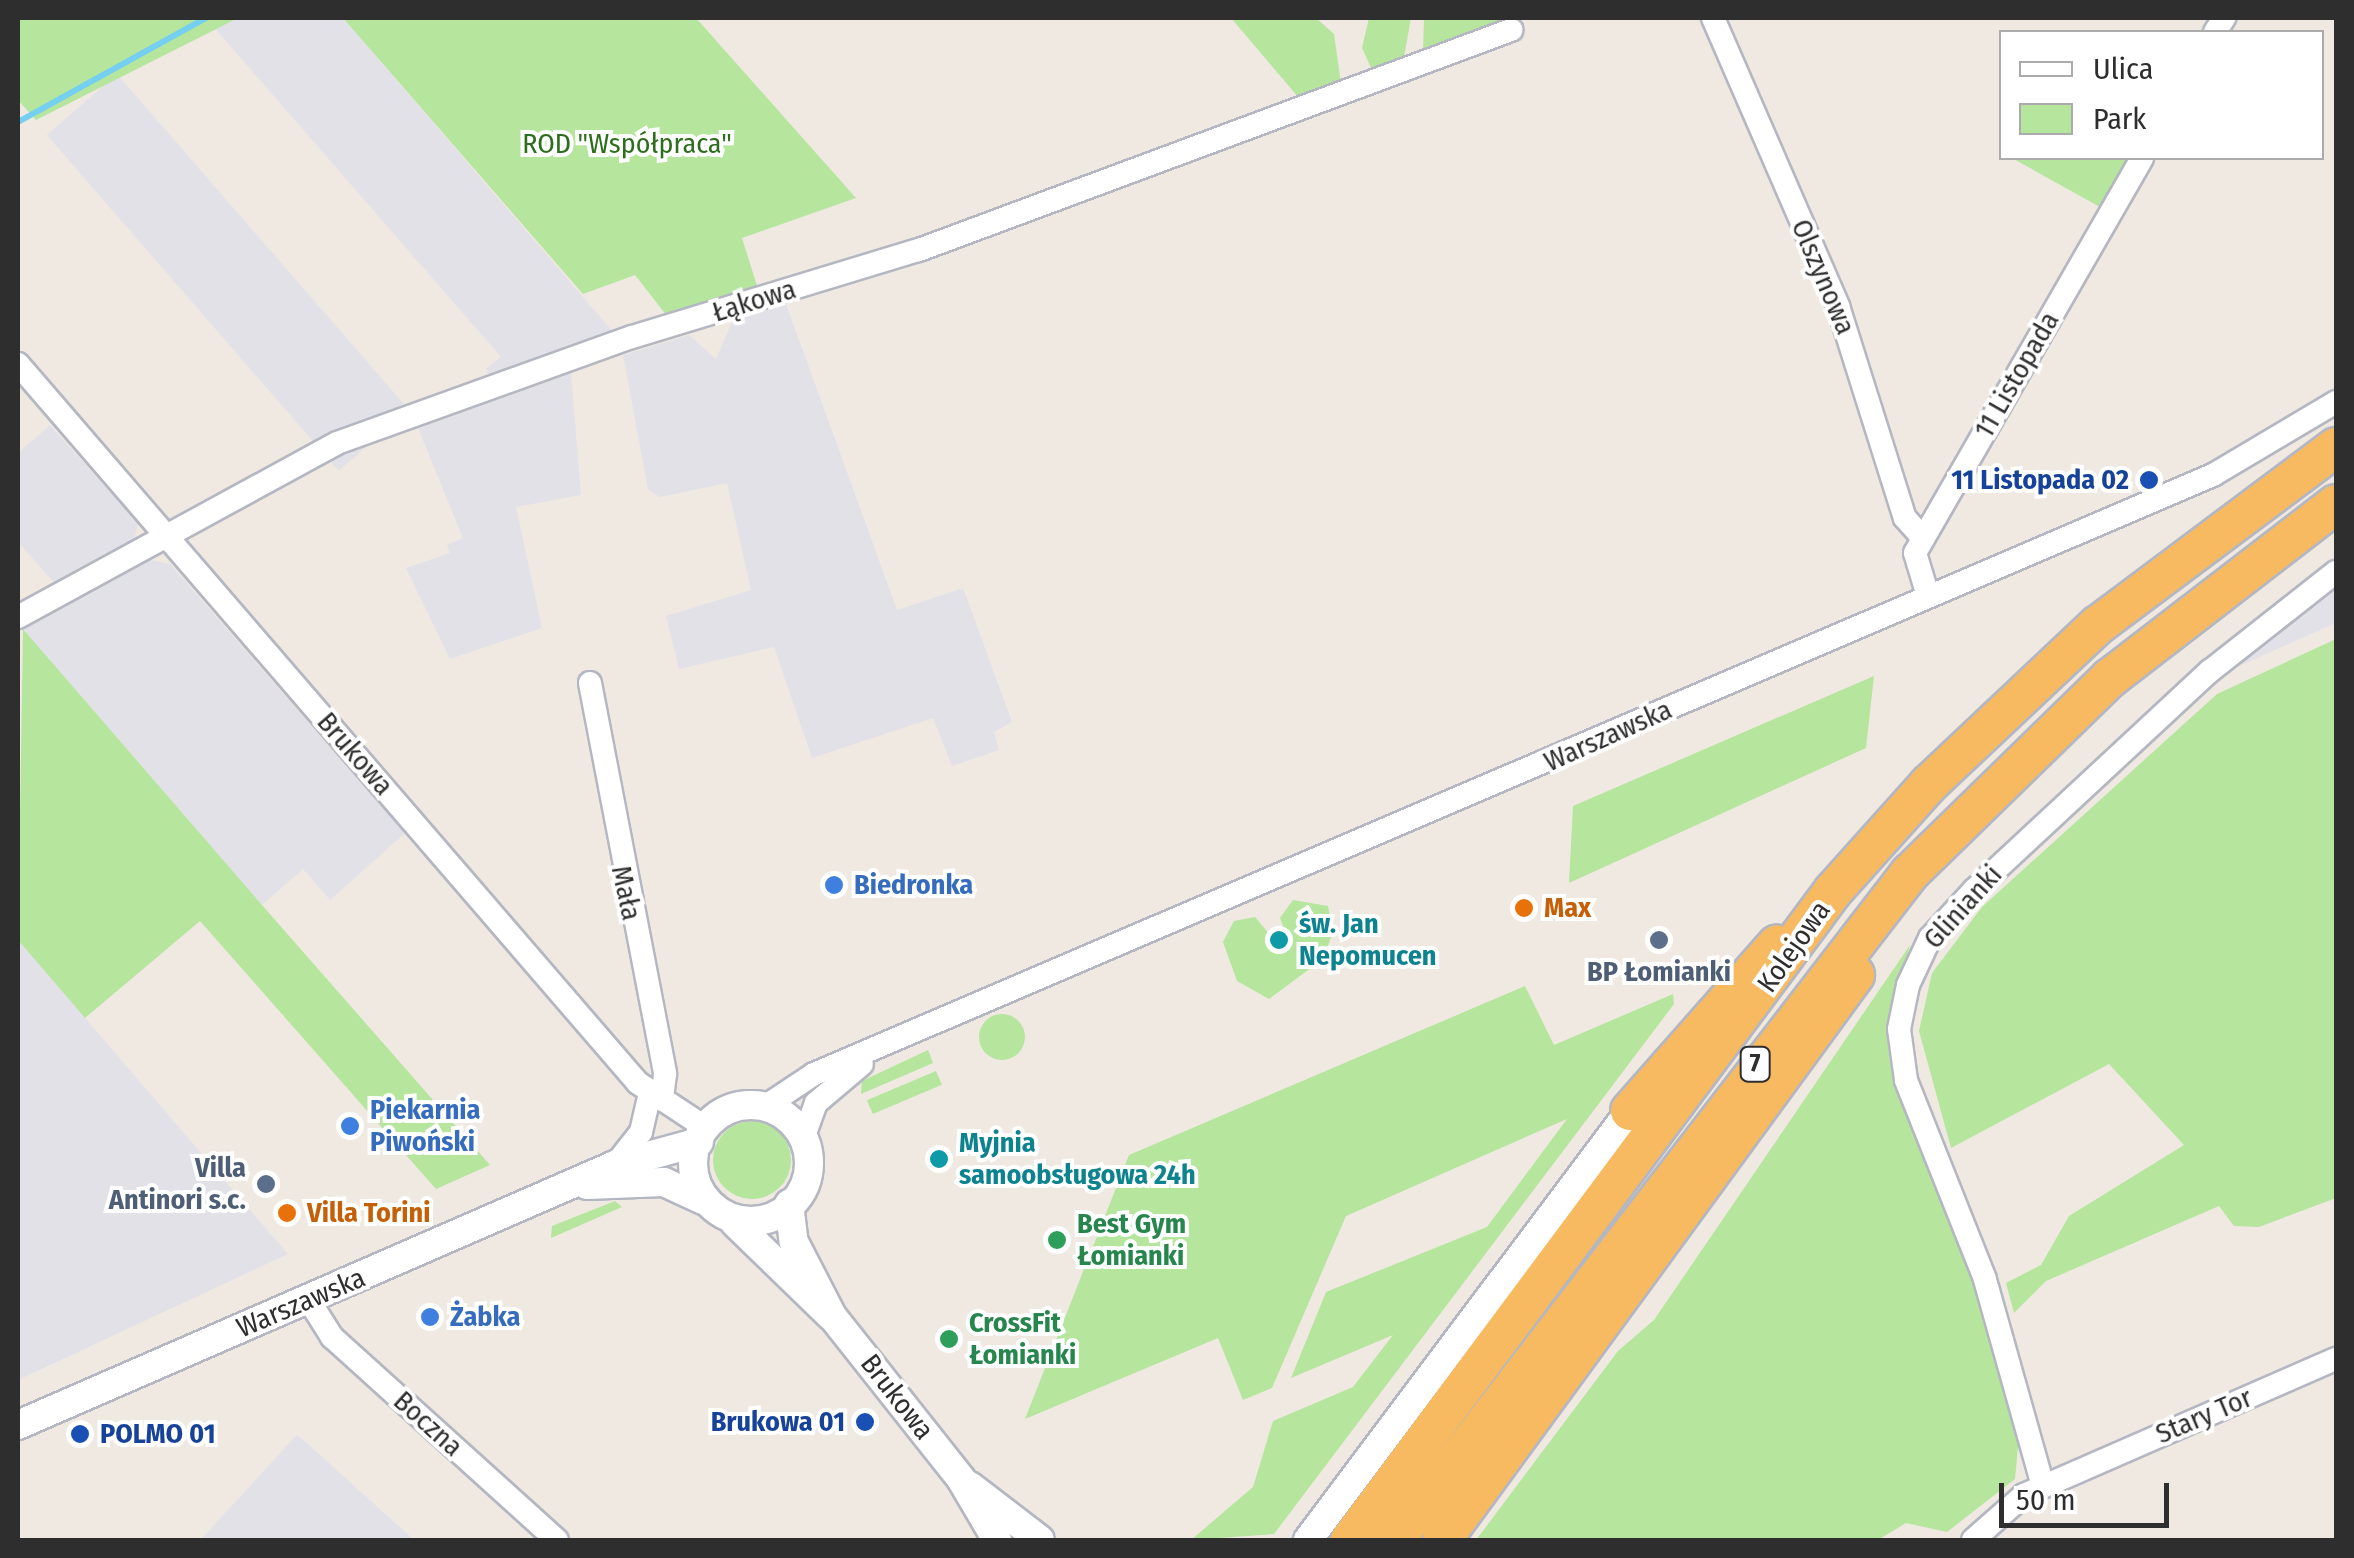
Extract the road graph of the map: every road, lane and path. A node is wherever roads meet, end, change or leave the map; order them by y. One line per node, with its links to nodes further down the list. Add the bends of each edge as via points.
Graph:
1 (1713, 18): 9 (street, Olszynowa, via 1838,306 1905,518)
2 (1511, 30): 8 (street, Łąkowa, via 919,250 632,337 337,443)
3 (2141, 160): 9 (street, 11 Listopada)
4 (18, 364): 8 (street, Brukowa)
5 (2336, 402): 11 (street, Warszawska, via 2212,476)
6 (2336, 447): 15 (highway, Kolejowa / 7, via 2098,625 1928,784)
7 (2336, 504): 13 (highway, Kolejowa / 7)
8 (164, 534): 12 (street, Łąkowa); 17 (street, Brukowa)
9 (1923, 538): 11 (street, via 1914,553)
10 (2336, 572): 32 (street, Glinianki, via 2210,671 1988,877 1930,938 1908,985 1900,1029 1906,1080 1985,1279)
11 (1928, 596): 16 (street, Warszawska)
12 (18, 617)
13 (2164, 632): 38 (highway, Kolejowa / 7, via 1995,784 1854,940); 39 (highway, via 1852,979)
14 (590, 683): 17 (street, Mała, via 665,1074)
15 (1834, 890): 19 (highway, via 1730,990); 37 (highway, Kolejowa / 7)
16 (872, 1056): 18 (street, Warszawska, via 814,1074); 21 (street, Warszawska, via 816,1103)
17 (656, 1097): 20 (street, Brukowa); 22 (street, Warszawska, via 641,1132)
18 (766, 1106): 20 (street, via 736,1107); 21 (street)
19 (1630, 1111): 36 (street)
20 (702, 1135): 22 (street, Warszawska); 24 (street)
21 (804, 1136): 25 (street, via 808,1171)
22 (615, 1165): 23 (street, Warszawska)
23 (586, 1185): 24 (street, Warszawska, via 664,1182); 27 (street, Warszawska)
24 (703, 1200): 26 (street)
25 (789, 1204): 26 (street); 28 (street, Brukowa, via 788,1227)
26 (735, 1223): 28 (street, Brukowa)
27 (308, 1299): 30 (street, Warszawska); 33 (street, Boczna, via 332,1337)
28 (832, 1316): 31 (street, Brukowa)
29 (2336, 1359): 32 (street, Stary Tor)
30 (18, 1425)
31 (961, 1479): 34 (street, Brukowa); 35 (street, Brukowa)
32 (2043, 1486): 40 (street, Stary Tor)
33 (557, 1540)
34 (998, 1540)
35 (1040, 1540)
36 (1308, 1540)
37 (1350, 1540)
38 (1395, 1540)
39 (1442, 1540)
40 (1973, 1540)

